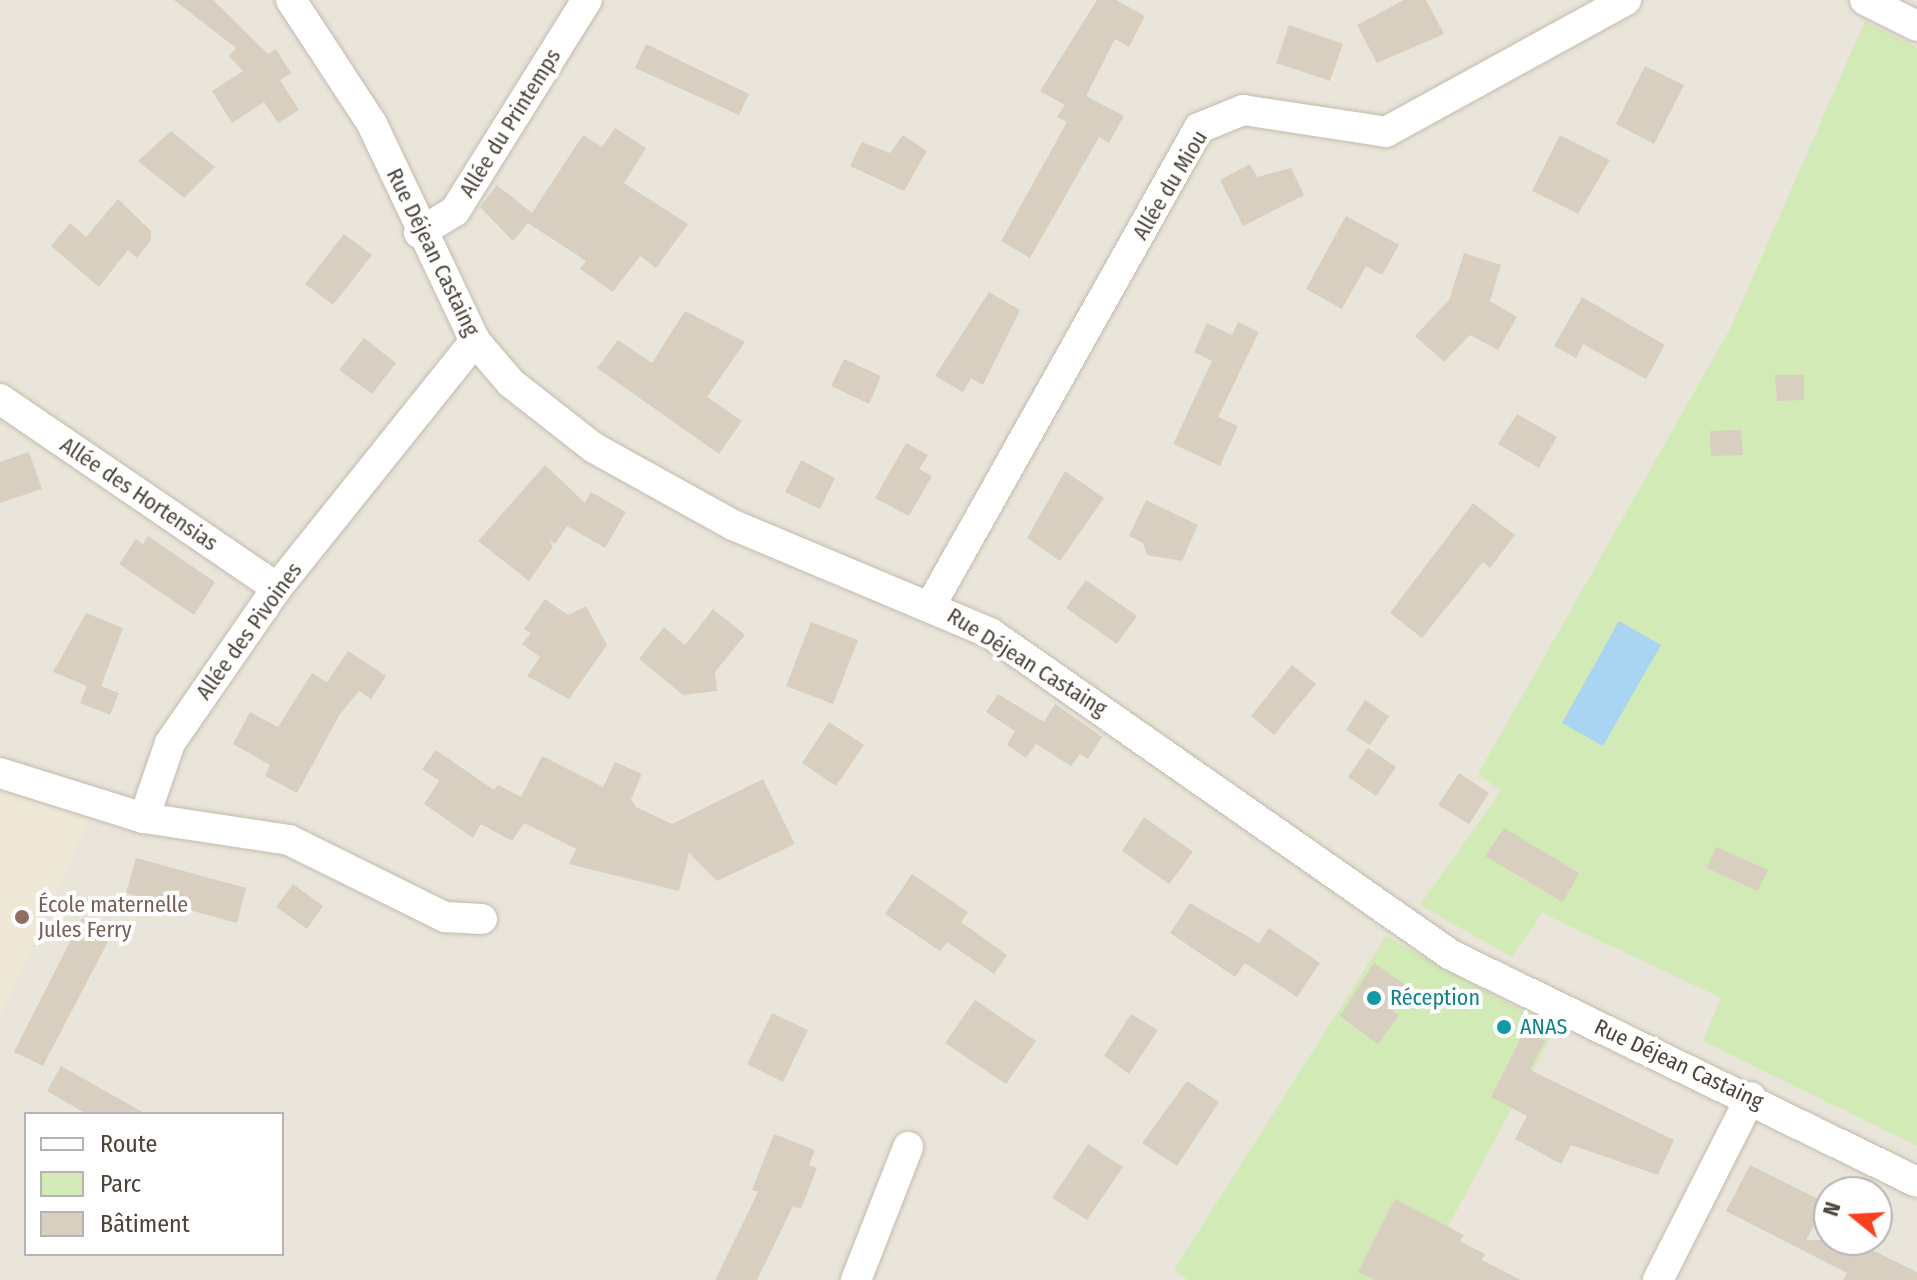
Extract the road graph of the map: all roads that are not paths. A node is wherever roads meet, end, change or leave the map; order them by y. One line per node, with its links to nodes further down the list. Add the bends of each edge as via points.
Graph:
1 (291, 0): 6 (street, Rue Déjean Castaing, via 372,124)
2 (587, 0): 6 (street, Allée du Printemps, via 455,211)
3 (1626, 0): 10 (street, Allée du Miou, via 1386,132 1254,110 1199,128)
4 (1865, 0): 5 (street)
5 (1917, 26)
6 (419, 233): 7 (street, Rue Déjean Castaing)
7 (475, 341): 9 (street, Allée des Pivoines); 10 (street, Rue Déjean Castaing, via 511,383 594,448 733,525)
8 (0, 399): 9 (street, Allée des Hortensias)
9 (277, 588): 12 (street, Allée des Pivoines, via 170,743)
10 (932, 603): 14 (street, Rue Déjean Castaing, via 1085,694 1451,955)
11 (0, 773): 12 (street)
12 (144, 818): 13 (street, via 289,840 445,917)
13 (482, 919)
14 (1751, 1097): 16 (street, Rue Déjean Castaing); 18 (street)
15 (908, 1147): 17 (street)
16 (1917, 1182)
17 (856, 1280)
18 (1658, 1280)

